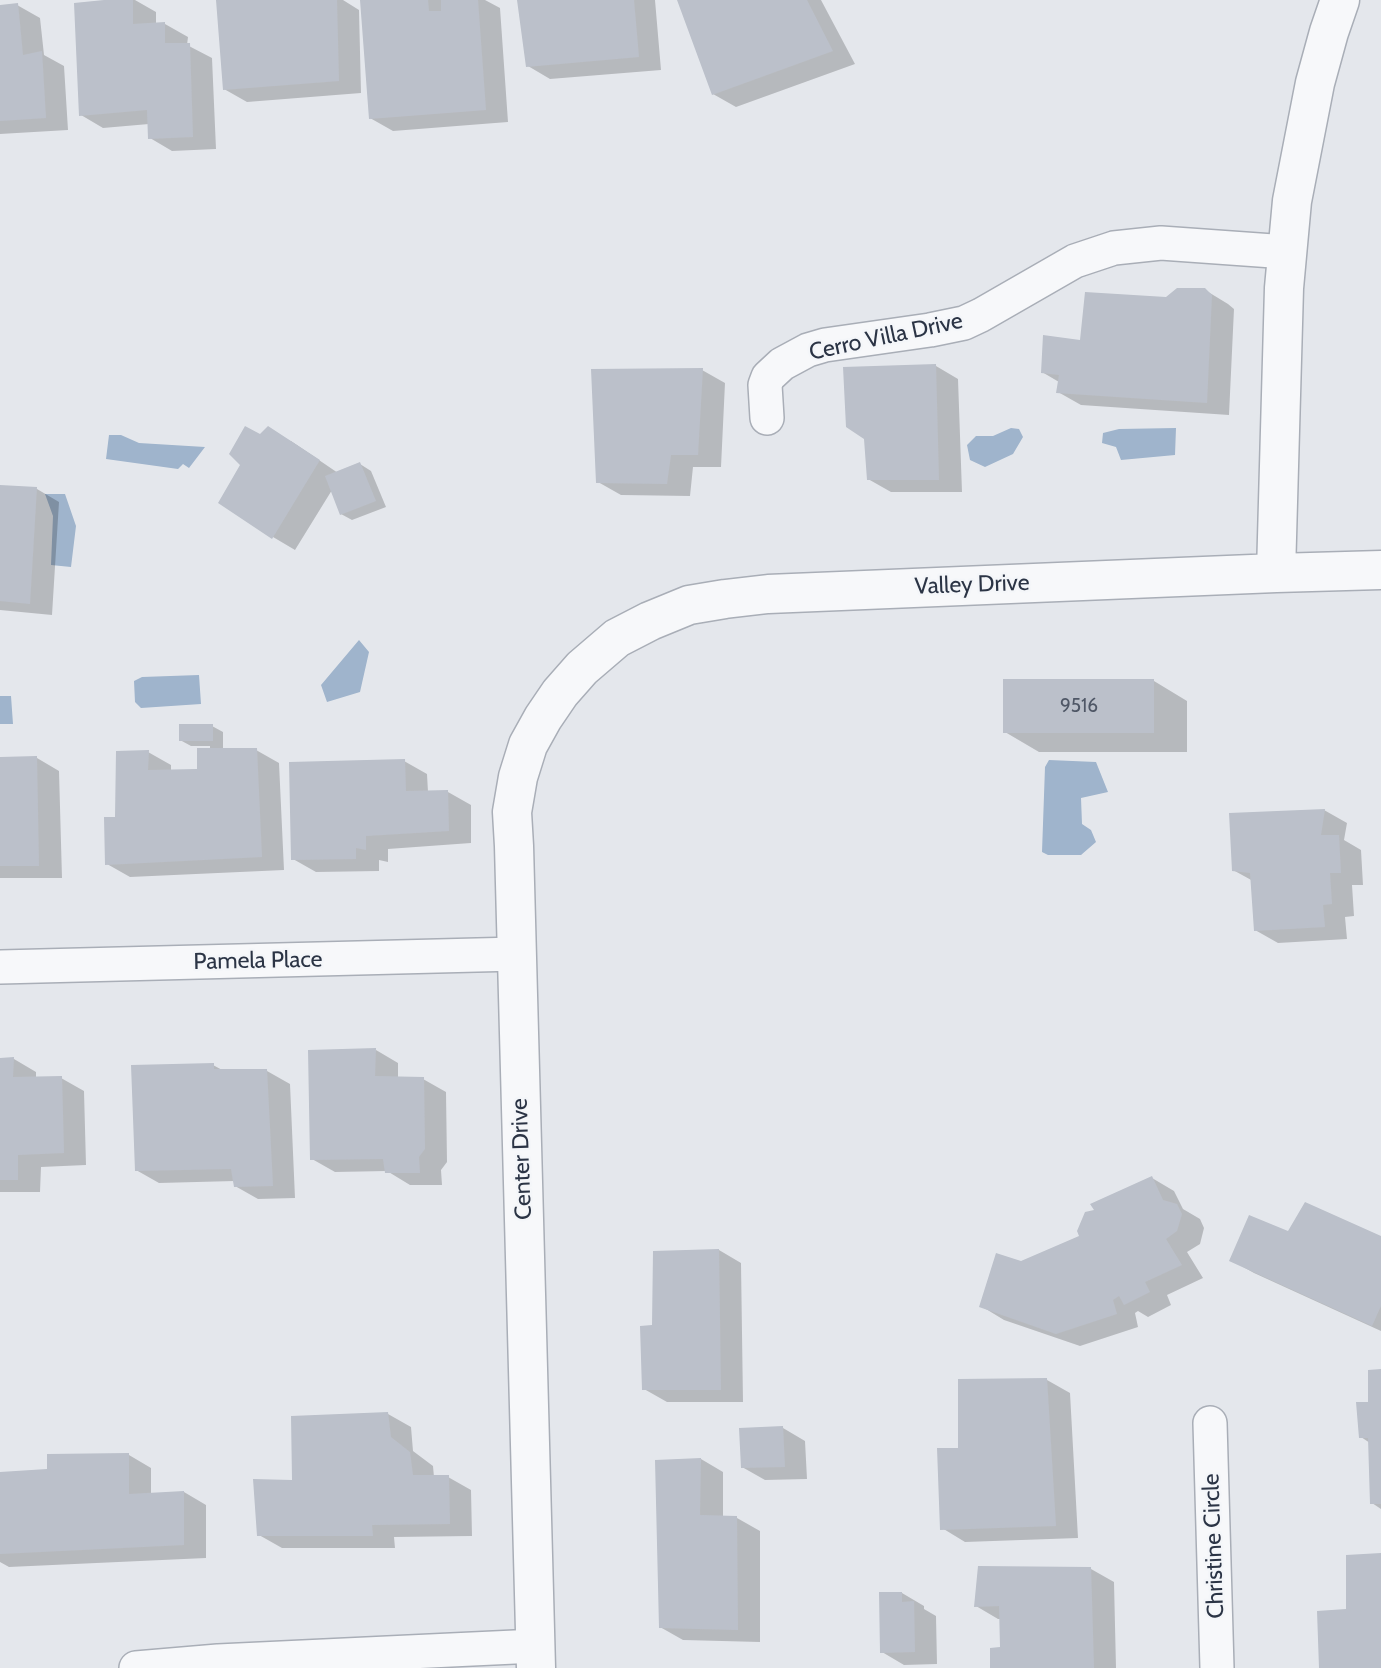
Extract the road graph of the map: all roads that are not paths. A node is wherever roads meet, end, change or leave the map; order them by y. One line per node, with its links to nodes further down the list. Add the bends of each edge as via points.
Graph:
1 (1340, 0): 2 (street, via 1315,83)
2 (1287, 252): 3 (street, Cerro Villa Drive, via 1161,243 1088,256 964,323 808,350 768,377); 5 (street)
3 (766, 418)
4 (1381, 570): 5 (street, Valley Drive)
5 (1276, 572): 6 (street, Valley Drive, via 725,599 689,605 650,621 617,638)
6 (582, 668): 7 (street, Center Drive, via 543,718 518,777 512,812)
7 (517, 954): 8 (street, Pamela Place); 10 (street, Center Drive)
8 (0, 967)
9 (1210, 1423): 12 (street, Christine Circle)
10 (536, 1657): 11 (street, via 218,1661)
11 (136, 1668)
12 (1217, 1668)

